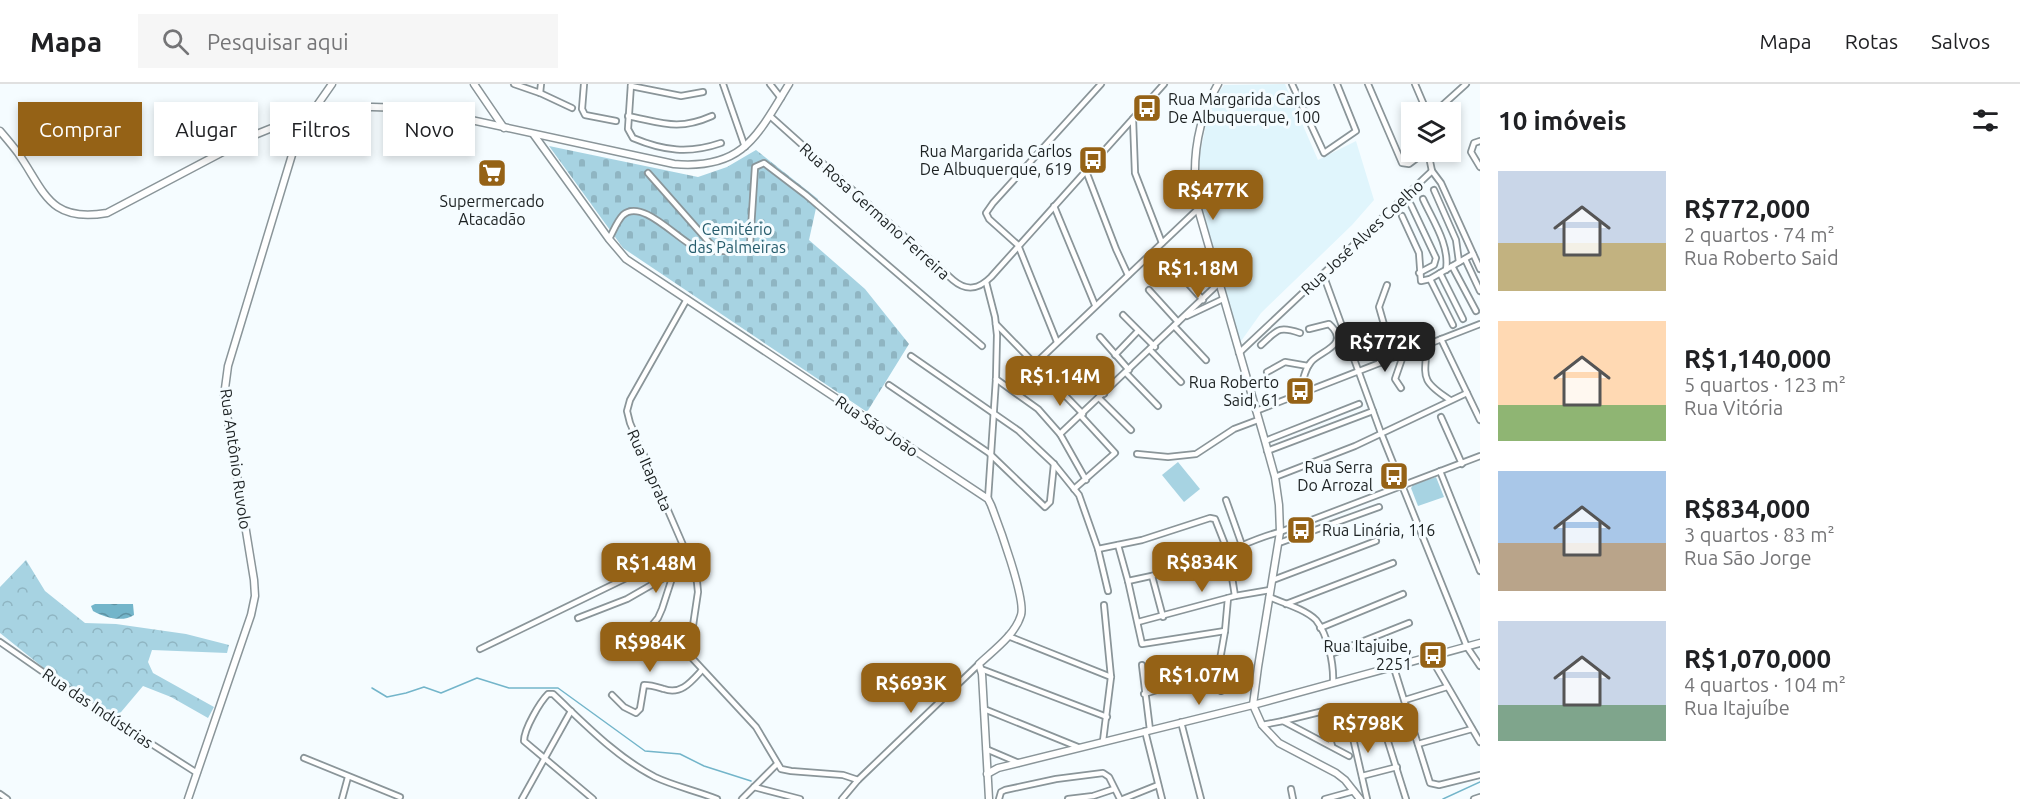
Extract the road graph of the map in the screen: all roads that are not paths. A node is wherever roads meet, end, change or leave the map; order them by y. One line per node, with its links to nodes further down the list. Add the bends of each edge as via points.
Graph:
1 (332, 84): 21 (main road)
2 (474, 84): 31 (main road)
3 (514, 84): 19 (street)
4 (541, 84): 19 (street)
5 (584, 84): 30 (street, via 585,115)
6 (723, 84): 37 (street)
7 (770, 84): 20 (street)
8 (789, 84): 20 (main road)
9 (1101, 84): 53 (street, via 988,209 988,219)
10 (1164, 84): 29 (street)
11 (1218, 84): 49 (main road, via 1206,106 1196,155 1194,184)
12 (1292, 84): 13 (street, via 1324,153 1356,131)
13 (1337, 84)
14 (1368, 84): 39 (street)
15 (1415, 84): 22 (street)
16 (1466, 84): 23 (street)
17 (631, 85): 18 (street, via 681,96); 26 (street)
18 (703, 92)
19 (540, 93): 25 (street)
20 (781, 98): 28 (main road)
21 (319, 102)
22 (1423, 102)
23 (1446, 102)
24 (371, 105): 31 (main road, via 448,115)
25 (572, 108)
26 (628, 116): 27 (street, via 676,126); 36 (street, via 629,134 639,141 685,151)
27 (712, 116)
28 (770, 116): 37 (main road); 65 (street, Rua Rosa Germano Ferreira, via 957,284 972,289)
29 (1133, 118): 42 (street); 52 (street, via 1135,173)
30 (616, 122)
31 (505, 128): 34 (main road)
32 (270, 129): 33 (main road, via 107,213 95,215 75,214 53,205)
33 (0, 130)
34 (534, 135): 37 (main road, via 687,165 715,162); 51 (main road, Rua São João)
35 (1480, 141): 41 (street, via 1473,143 1471,152)
36 (721, 143)
37 (745, 147)
38 (293, 156): 215 (main road, Rua Antônio Ruvolo, via 224,386 255,588 254,606)
39 (1401, 161)
40 (1429, 162): 43 (street)
41 (1480, 167)
42 (1086, 171): 48 (street); 63 (street)
43 (1432, 171): 55 (street, Rua José Alves Coelho); 62 (street, Rua José Alves Coelho)
44 (648, 173): 54 (street)
45 (1434, 190): 56 (street)
46 (1423, 199): 60 (street, via 1446,248 1448,258)
47 (1411, 205): 61 (street, via 1436,258 1434,265)
48 (1054, 206): 53 (street); 73 (street)
49 (1198, 209): 52 (street); 66 (main road)
50 (1402, 216): 61 (street, via 1419,253)
51 (609, 239): 54 (street, via 622,216 638,211 696,249); 70 (main road, Rua São João, via 626,258)
52 (1162, 243): 63 (street)
53 (1018, 245): 65 (street); 89 (street)
54 (715, 249): 92 (street, via 749,248 754,167 764,163)
55 (1473, 254): 56 (street); 59 (street, Rua José Alves Coelho)
56 (1462, 261): 57 (street); 69 (street)
57 (1452, 266): 60 (street); 74 (street)
58 (1174, 268): 72 (street)
59 (1480, 269)
60 (1443, 271): 64 (street); 77 (street)
61 (1419, 273): 64 (street, via 1422,281)
62 (1323, 274): 78 (street, Rua José Alves Coelho); 103 (street)
63 (1128, 275): 73 (street)
64 (1430, 279): 82 (street)
65 (986, 282): 79 (street)
66 (1218, 284): 71 (main road); 72 (street)
67 (1387, 285): 100 (street, via 1379,307 1391,349)
68 (1149, 290): 80 (street)
69 (1480, 291)
70 (687, 299): 138 (main road, Rua São João); 147 (street, Rua Itaprata, via 642,376 627,411)
71 (1223, 299): 76 (street); 95 (main road)
72 (1203, 300): 76 (street)
73 (1095, 305): 89 (street)
74 (1476, 311)
75 (1123, 315): 85 (street)
76 (1183, 318): 80 (street)
77 (1463, 319)
78 (1274, 320): 83 (street); 95 (street, Rua José Alves Coelho)
79 (996, 324): 89 (street, via 1037,362); 105 (street)
80 (1176, 324): 93 (street); 98 (street)
81 (1480, 324): 88 (street)
82 (1452, 325)
83 (1281, 329): 86 (street); 91 (street)
84 (1309, 329): 101 (street, via 1329,324 1336,338 1332,349)
85 (1138, 331): 93 (street); 96 (street)
86 (1300, 333)
87 (1100, 337): 96 (street)
88 (1440, 339): 90 (street); 110 (street)
89 (1058, 342)
90 (1427, 344): 94 (street); 113 (street, via 1424,370 1428,382)
91 (1261, 345)
92 (982, 346)
93 (1152, 348): 102 (street); 106 (street)
94 (1404, 353): 100 (street); 109 (street, via 1395,379)
95 (1238, 354): 117 (main road)
96 (1115, 355): 102 (street)
97 (911, 356): 116 (street)
98 (1206, 360)
99 (1073, 363): 112 (street)
100 (1379, 363): 103 (street)
101 (1308, 366): 104 (street, via 1285,362); 111 (street)
102 (1127, 371): 112 (street); 115 (street)
103 (1359, 371): 111 (street); 118 (street)
104 (1267, 372)
105 (996, 379): 116 (street); 125 (street, via 1029,402)
106 (1181, 382)
107 (1053, 384): 119 (street)
108 (889, 385): 128 (street)
109 (1401, 388)
110 (1467, 393): 113 (street); 122 (street)
111 (1300, 394): 117 (street)
112 (1102, 396): 119 (street); 123 (street)
113 (1450, 400): 124 (street)
114 (1359, 404): 126 (street)
115 (1158, 406)
116 (994, 411): 128 (street); 131 (street)
117 (1255, 411): 121 (main road)
118 (1373, 411): 124 (street); 127 (street)
119 (1082, 415): 125 (street); 135 (street, via 1115,452)
120 (1441, 417): 132 (street)
121 (1258, 420): 126 (main road); 129 (street, via 1234,429 1196,454)
122 (1480, 420)
123 (1131, 430)
124 (1381, 433): 134 (street); 136 (street)
125 (1060, 434): 135 (street)
126 (1265, 441): 127 (main road)
127 (1268, 451): 134 (main road)
128 (989, 453): 131 (street, via 1047,507); 138 (street)
129 (1137, 454)
130 (1480, 457): 132 (street)
131 (1054, 464): 137 (street)
132 (1462, 464): 133 (street)
133 (1440, 471): 136 (street); 151 (street)
134 (1275, 477): 141 (main road)
135 (1086, 480): 137 (street)
136 (1402, 485): 141 (street); 173 (street)
137 (1074, 489): 146 (street)
138 (988, 499): 170 (main road, via 1022,609)
139 (1226, 500): 145 (street)
140 (1379, 507): 143 (street)
141 (1280, 532): 143 (main road); 145 (street)
142 (1376, 541): 154 (street)
143 (1279, 543): 154 (main road)
144 (1118, 545): 146 (street); 148 (street, via 1210,518 1217,521); 155 (street)
145 (1242, 545): 148 (street)
146 (1098, 549): 156 (street)
147 (686, 551): 149 (street); 181 (street, Rua Itaprata, via 698,592 690,653)
148 (1228, 552): 153 (street); 159 (street)
149 (680, 560): 152 (street); 174 (street, via 647,568)
150 (1393, 563): 161 (street)
151 (1480, 572)
152 (674, 573): 164 (street, via 627,599); 168 (street, via 658,618 649,629)
153 (1152, 576): 155 (street); 163 (street)
154 (1274, 580): 157 (main road)
155 (1128, 581): 165 (street)
156 (1108, 591)
157 (1270, 593): 159 (street); 161 (street); 190 (main road)
158 (1403, 594): 167 (street)
159 (1235, 596): 160 (street)
160 (1228, 598): 163 (street); 169 (street)
161 (1286, 604): 167 (street, via 1315,619)
162 (1104, 605): 183 (street)
163 (1163, 617): 165 (street)
164 (578, 618)
165 (1138, 622): 169 (street, via 1142,645)
166 (1409, 623): 175 (street)
167 (1320, 628): 175 (street)
168 (643, 629)
169 (1225, 631): 182 (street)
170 (1008, 636): 178 (main road); 183 (street)
171 (0, 642): 215 (street, Rua das Indústrias)
172 (1480, 644): 173 (main road)
173 (1467, 647): 176 (main road); 179 (street)
174 (480, 649)
175 (1331, 654): 184 (street)
176 (1431, 658): 180 (main road); 185 (street)
177 (1142, 665): 187 (street)
178 (980, 666): 192 (main road); 195 (street); 220 (street)
179 (1480, 666)
180 (1394, 668): 184 (main road); 189 (street)
181 (702, 670): 188 (street, via 680,690 667,691 644,684 636,713); 211 (street, Rua Itaprata, via 756,727)
182 (1218, 671): 186 (street); 187 (street)
183 (1111, 677): 195 (street)
184 (1333, 683): 190 (main road)
185 (1447, 687): 189 (street); 199 (street)
186 (1221, 691)
187 (1144, 694): 200 (street)
188 (612, 695)
189 (1405, 700): 203 (street)
190 (1253, 705): 197 (main road); 198 (main road)
191 (1340, 707): 194 (street)
192 (984, 709): 205 (street); 206 (main road)
193 (571, 711): 209 (street); 209 (street, via 553,694 546,695 525,734 526,743); 236 (street, via 641,769)
194 (1323, 711): 196 (street); 204 (street)
195 (1107, 717): 201 (street)
196 (1283, 720): 198 (street); 204 (street)
197 (1181, 722): 200 (main road); 245 (street)
198 (1262, 725): 225 (main road, via 1279,742 1336,772)
199 (1472, 729): 202 (street); 203 (street)
200 (1147, 730): 201 (main road); 221 (street)
201 (1103, 741): 205 (main road)
202 (1480, 742)
203 (1418, 744): 217 (street, via 1432,784)
204 (1332, 746): 207 (street)
205 (1078, 747): 212 (main road)
206 (986, 749): 210 (main road); 212 (street)
207 (1349, 756)
208 (304, 758): 219 (street)
209 (544, 758): 228 (street); 234 (street)
210 (987, 762): 214 (main road); 216 (main road)
211 (777, 764): 220 (street, via 785,770); 222 (street)
212 (1020, 764): 214 (main road)
213 (1397, 767): 218 (street); 218 (street, via 1382,717 1353,722 1349,728); 250 (street)
214 (998, 768): 216 (main road)
215 (197, 773): 232 (main road, Rua Antônio Ruvolo)
216 (987, 774): 240 (main road)
217 (1480, 775)
218 (1362, 776): 249 (street)
219 (348, 777): 227 (street); 233 (street)
220 (858, 780): 239 (street)
221 (1158, 785): 243 (street); 244 (street)
222 (754, 787): 229 (street); 237 (street)
223 (1114, 789): 241 (street, via 1103,773 1005,790); 242 (street); 243 (street)
224 (1291, 789): 246 (street)
225 (1355, 791): 247 (street); 248 (main road)
226 (0, 794): 231 (street)
227 (400, 797)
228 (586, 797): 235 (street)
229 (776, 797): 238 (street)
230 (1480, 797): 251 (street)
231 (7, 799)
232 (188, 799)
233 (342, 799)
234 (522, 799)
235 (593, 799)
236 (717, 799)
237 (742, 799)
238 (800, 799)
239 (842, 799)
240 (989, 799)
241 (999, 799)
242 (1068, 799)
243 (1121, 799)
244 (1162, 799)
245 (1201, 799)
246 (1293, 799)
247 (1325, 799)
248 (1360, 799)
249 (1367, 799)
250 (1406, 799)
251 (1474, 799)

